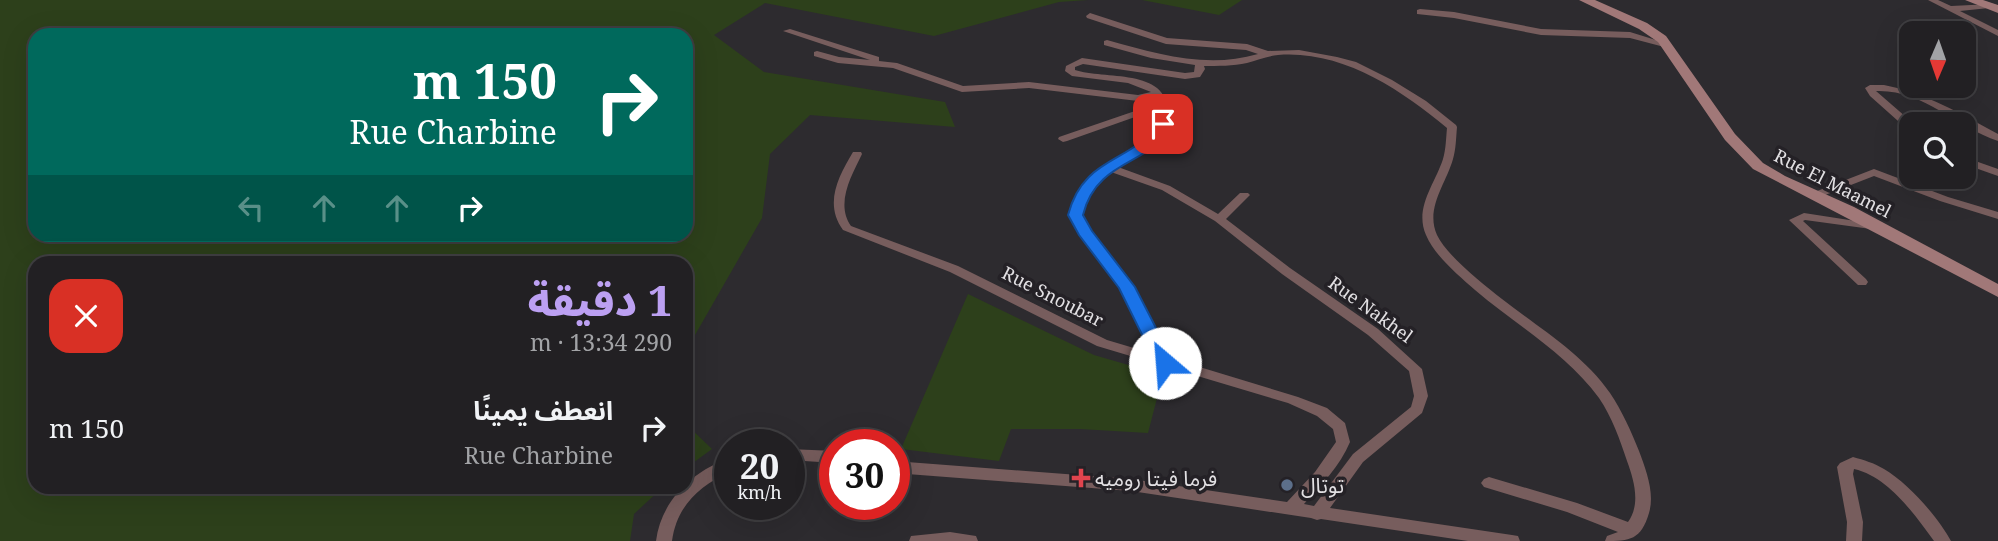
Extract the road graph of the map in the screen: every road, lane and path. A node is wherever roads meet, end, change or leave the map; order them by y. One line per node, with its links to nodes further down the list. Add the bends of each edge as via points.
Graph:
1 (1585, 0): 11 (street, Rue El Maamel, via 1643,26)
2 (1932, 0): 5 (street)
3 (1971, 0): 4 (street)
4 (1993, 7): 5 (street)
5 (1951, 9): 9 (street)
6 (1420, 12): 11 (street, via 1541,32 1630,35)
7 (1090, 16): 13 (street, via 1166,41 1247,47)
8 (787, 31): 15 (street)
9 (1998, 33)
10 (1107, 43): 14 (street, via 1160,59)
11 (1668, 45): 28 (street, Rue El Maamel, via 1740,150 1768,173)
12 (817, 54): 15 (street)
13 (1266, 54): 14 (street, via 1250,61); 42 (street, via 1316,54 1358,66 1452,127 1448,159 1427,212 1431,236 1486,295 1556,349 1605,396 1632,452 1643,490 1644,512)
14 (1199, 63): 16 (street, via 1197,75 1185,76 1082,61 1070,66 1075,74 1147,85)
15 (885, 64): 16 (street, via 962,89 1020,85 1138,98)
16 (1157, 94): 19 (street, via 1164,110)
17 (1948, 112): 18 (street, via 1893,90 1870,88)
18 (1899, 117)
19 (1163, 124): 22 (street, via 1135,114); 25 (street, via 1150,144)
20 (1976, 127): 21 (street)
21 (1998, 138)
22 (1063, 139)
23 (857, 155): 34 (street, Rue Snoubar, via 839,201 841,223 847,229 954,269 1102,342)
24 (1976, 165): 26 (street)
25 (1107, 167): 30 (street, Rue Nakhel, via 1166,188); 34 (street, via 1079,200 1076,215 1127,287)
26 (1998, 173)
27 (1244, 195): 30 (street)
28 (1816, 195): 29 (street, via 1874,172); 31 (street, Rue El Maamel)
29 (1998, 216)
30 (1219, 219): 41 (street, Rue Nakhel, via 1373,332 1415,369 1421,396 1418,409 1358,458)
31 (1882, 228): 32 (street, via 1819,217 1795,218); 33 (street, Rue El Maamel)
32 (1862, 282)
33 (1998, 291)
34 (1165, 363): 40 (street, Rue Snoubar, via 1293,400 1334,419 1343,434 1340,449)
35 (910, 468): 40 (street, via 1131,485)
36 (714, 474): 38 (street)
37 (1489, 483): 42 (street)
38 (693, 487)
39 (686, 494): 43 (street, via 665,525)
40 (1290, 509): 41 (street)
41 (1317, 514): 46 (street)
42 (1631, 530): 47 (street)
43 (664, 541)
44 (917, 541): 45 (street)
45 (970, 541)
46 (1512, 541)
47 (1613, 541)
48 (1854, 541): 49 (street, via 1855,522 1845,474 1845,467 1853,463 1873,470 1898,488)
49 (1942, 541)

